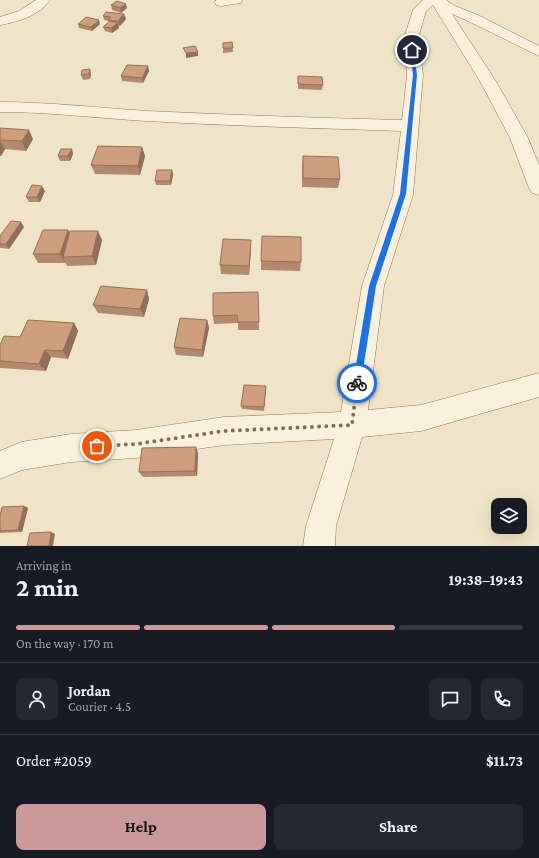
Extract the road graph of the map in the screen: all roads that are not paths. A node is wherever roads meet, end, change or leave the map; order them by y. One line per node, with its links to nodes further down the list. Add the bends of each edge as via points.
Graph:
1 (44, 0): 6 (street, via 34,9 16,18)
2 (236, 0): 5 (street)
3 (431, 0): 9 (street, via 420,10 410,38 415,75)
4 (437, 0): 7 (street, via 450,9); 10 (street, via 489,83)
5 (221, 2)
6 (0, 21)
7 (539, 52)
8 (0, 107): 9 (street, via 205,119)
9 (409, 126): 14 (street, via 403,194 372,286)
10 (519, 138): 11 (street); 12 (street)
11 (539, 150)
12 (539, 188)
13 (539, 385): 14 (street, via 421,418)
14 (352, 425): 15 (street, via 224,431 136,444 71,448 21,456); 16 (street, via 322,526)
15 (0, 465)
16 (319, 546)

